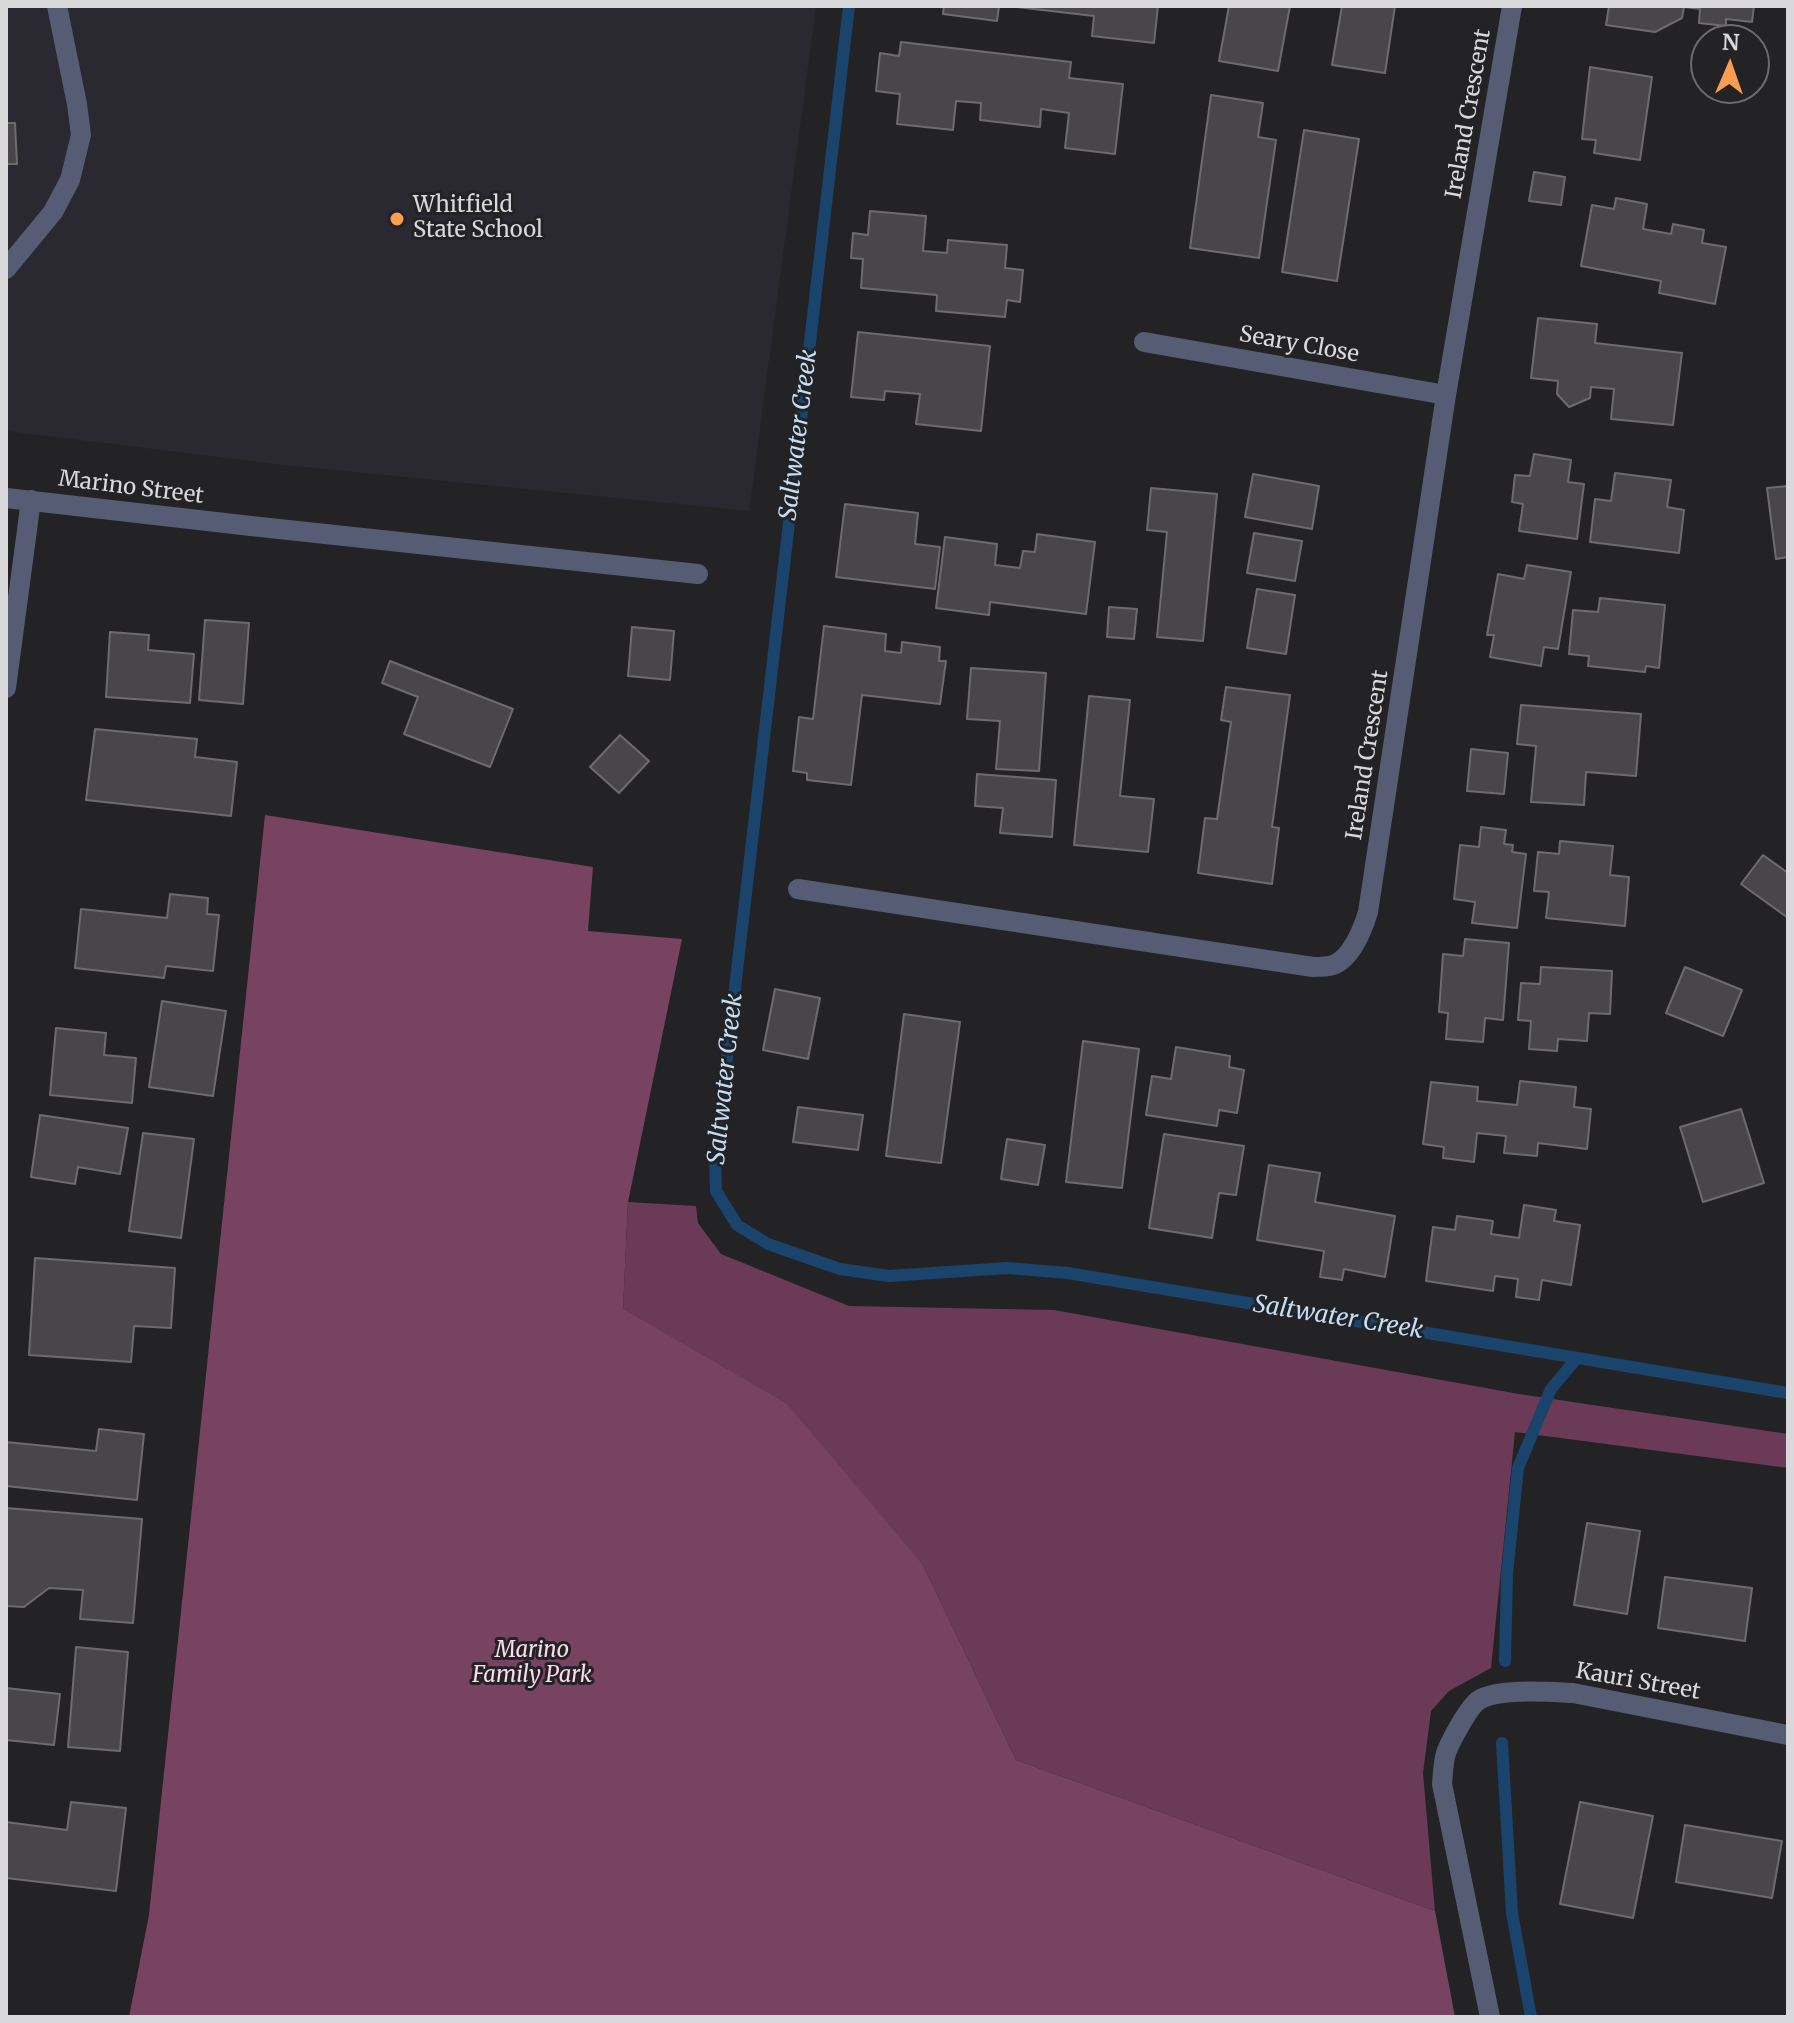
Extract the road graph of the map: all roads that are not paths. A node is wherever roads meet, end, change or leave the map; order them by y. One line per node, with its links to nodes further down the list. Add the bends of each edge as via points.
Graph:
1 (57, 6): 3 (street, via 81,135 70,180 53,212)
2 (1512, 6): 5 (street, Ireland Crescent)
3 (6, 269)
4 (1144, 342): 5 (street, Seary Close)
5 (1446, 395): 10 (street, Ireland Crescent, via 1368,912 1361,934 1335,965 1313,967)
6 (6, 498): 7 (street, Marino Street)
7 (31, 500): 8 (street, Marino Street); 9 (street)
8 (698, 574)
9 (6, 688)
10 (798, 889)
11 (1788, 1735): 12 (street, Kauri Street, via 1573,1693 1503,1693 1478,1700 1446,1753 1442,1784)
12 (1490, 2017)

